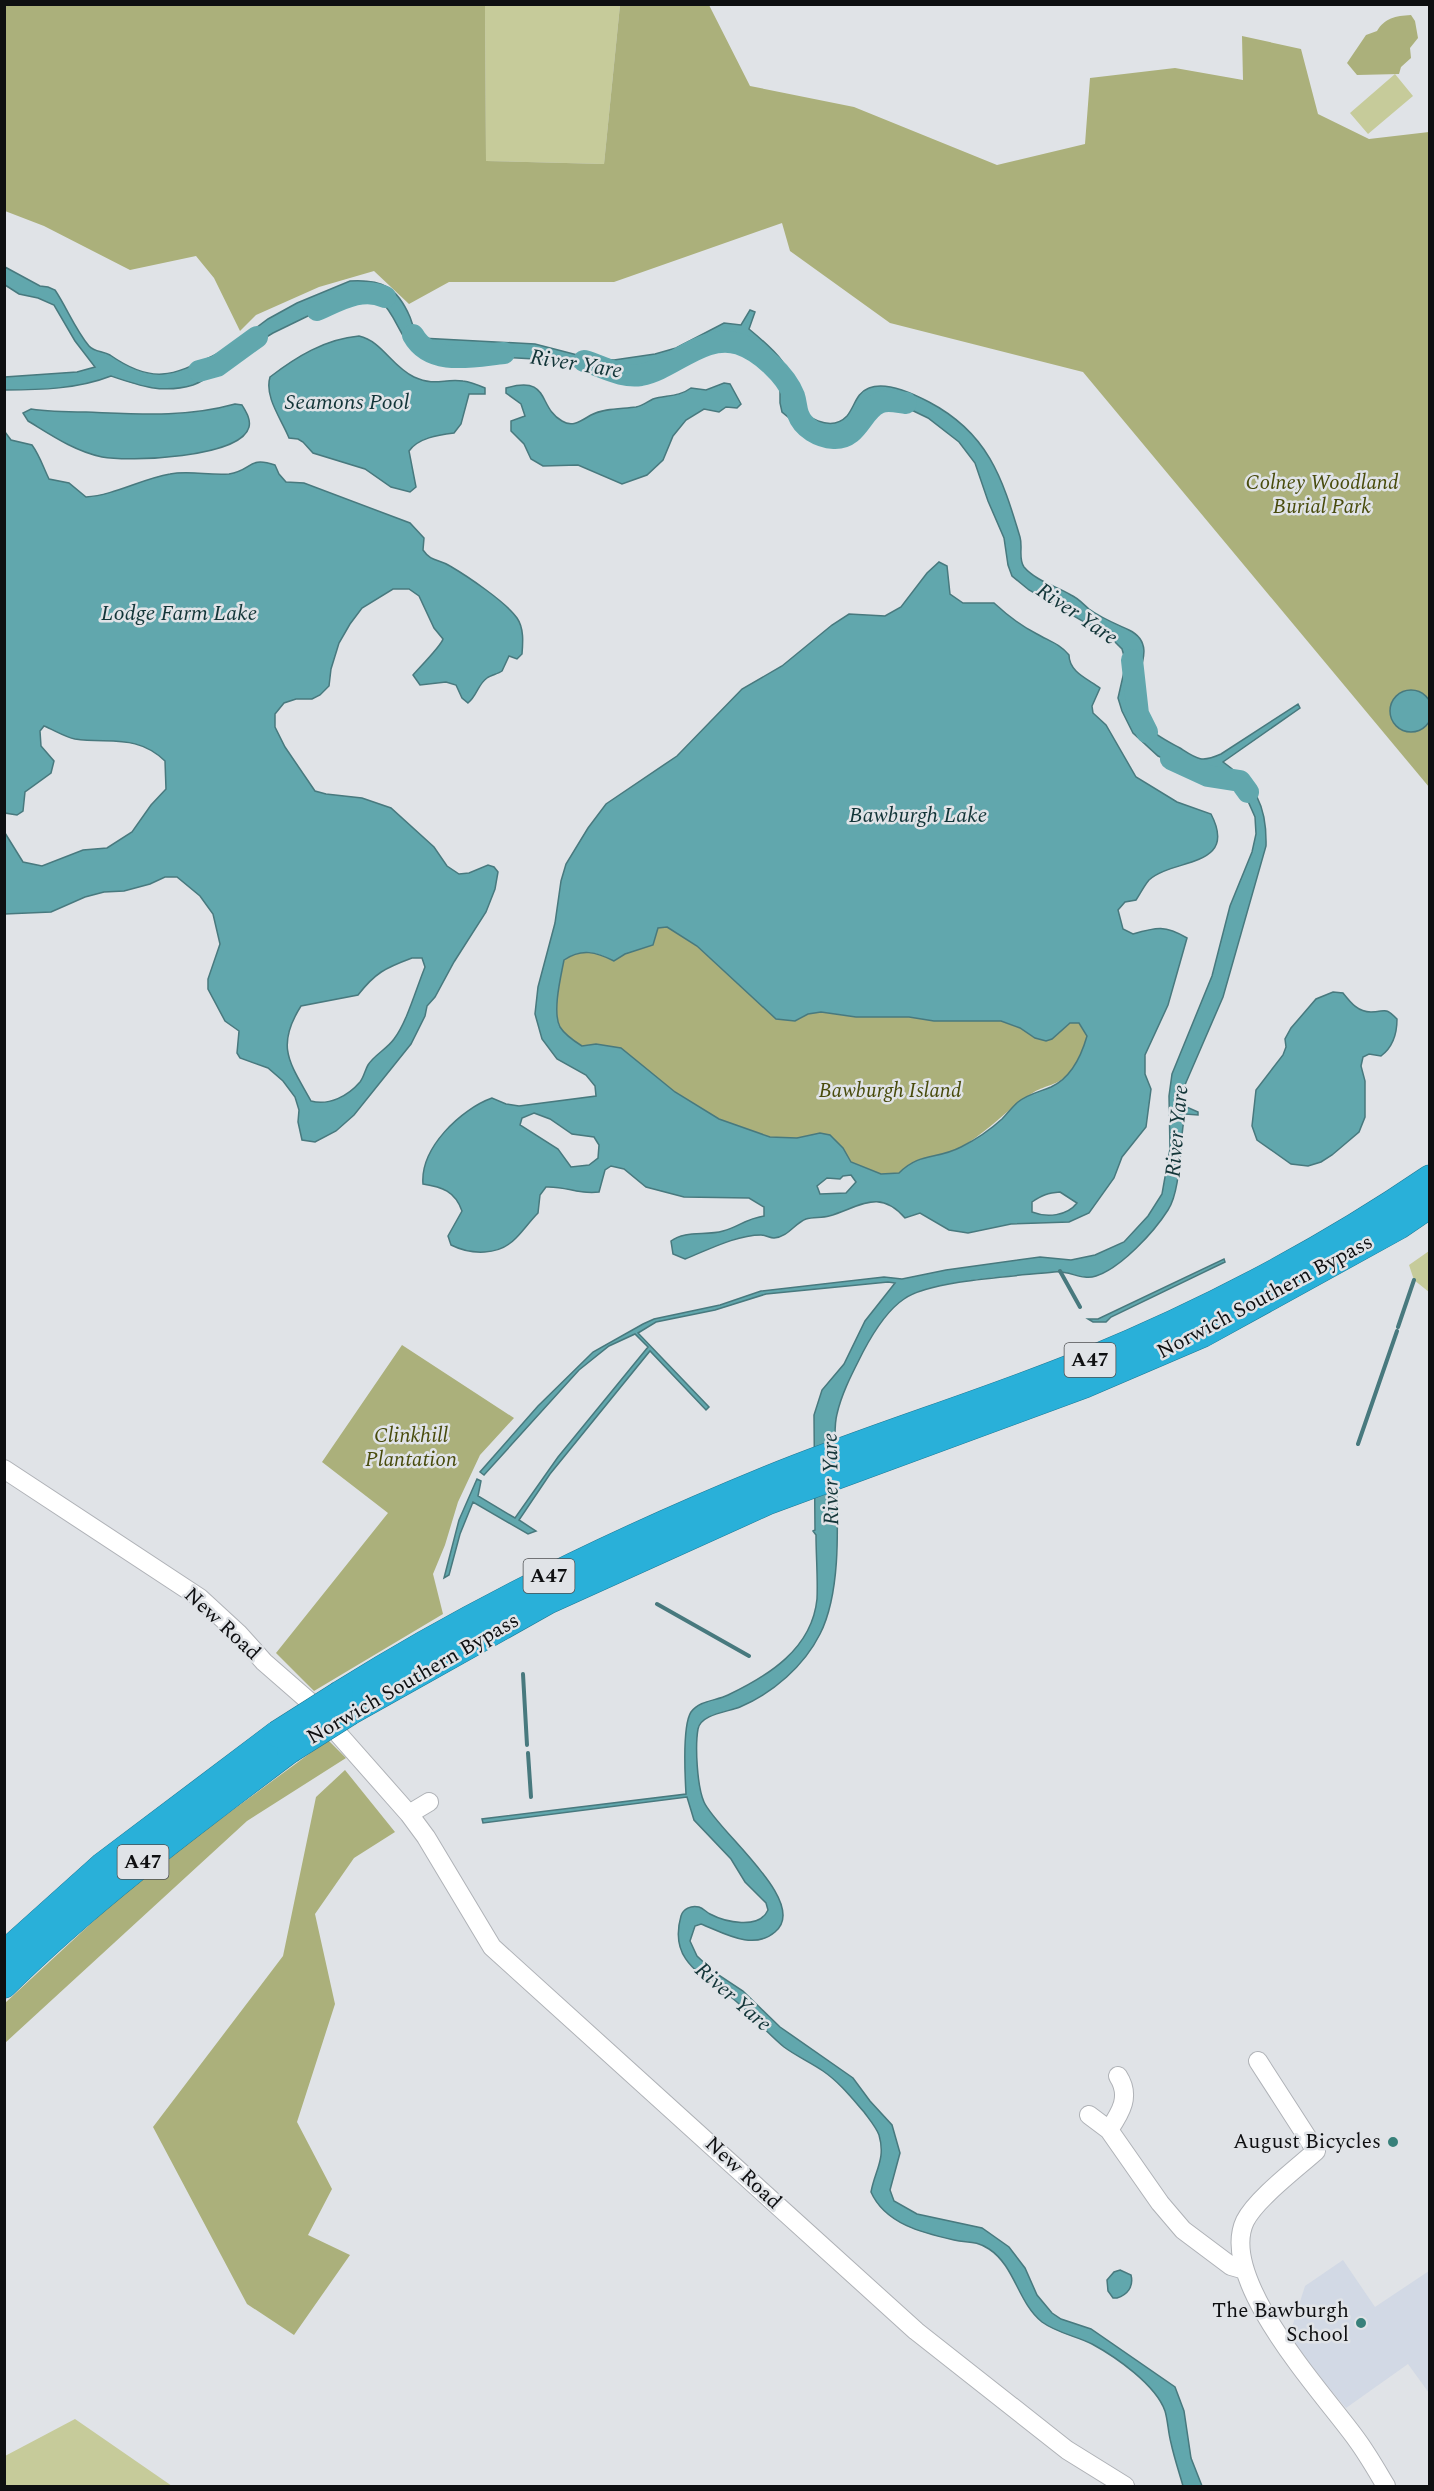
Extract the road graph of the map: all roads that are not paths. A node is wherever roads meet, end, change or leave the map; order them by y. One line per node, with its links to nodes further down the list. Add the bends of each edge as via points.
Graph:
1 (1430, 1168): 5 (highway, A47)
2 (1430, 1178): 5 (highway, Norwich Southern Bypass / A47)
3 (1430, 1205): 6 (highway, Norwich Southern Bypass / A47)
4 (1430, 1217): 6 (highway, A47, via 1378,1248)
5 (1303, 1257): 7 (highway, Norwich Southern Bypass / A47, via 1087,1361)
6 (1203, 1334): 7 (highway, Norwich Southern Bypass / A47, via 1084,1385)
7 (870, 1452): 9 (highway, Norwich Southern Bypass / A47, bridge, via 769,1490 345,1703)
8 (4, 1468): 11 (street, New Road, via 200,1598 311,1703)
9 (283, 1742): 12 (highway, Norwich Southern Bypass / A47, via 102,1866); 13 (highway, Norwich Southern Bypass / A47, via 40,1949)
10 (429, 1802): 11 (street)
11 (409, 1814): 19 (street, New Road, via 492,1947 916,2331 1067,2450)
12 (4, 1954)
13 (4, 1985)
14 (1258, 2061): 18 (street, via 1316,2151 1254,2208 1245,2222 1240,2239)
15 (1118, 2076): 17 (street, via 1125,2100)
16 (1089, 2115): 17 (street)
17 (1109, 2130): 18 (street, via 1183,2230 1231,2266)
18 (1245, 2270): 20 (street, via 1282,2344 1359,2441)
19 (1125, 2487)
20 (1386, 2487)

